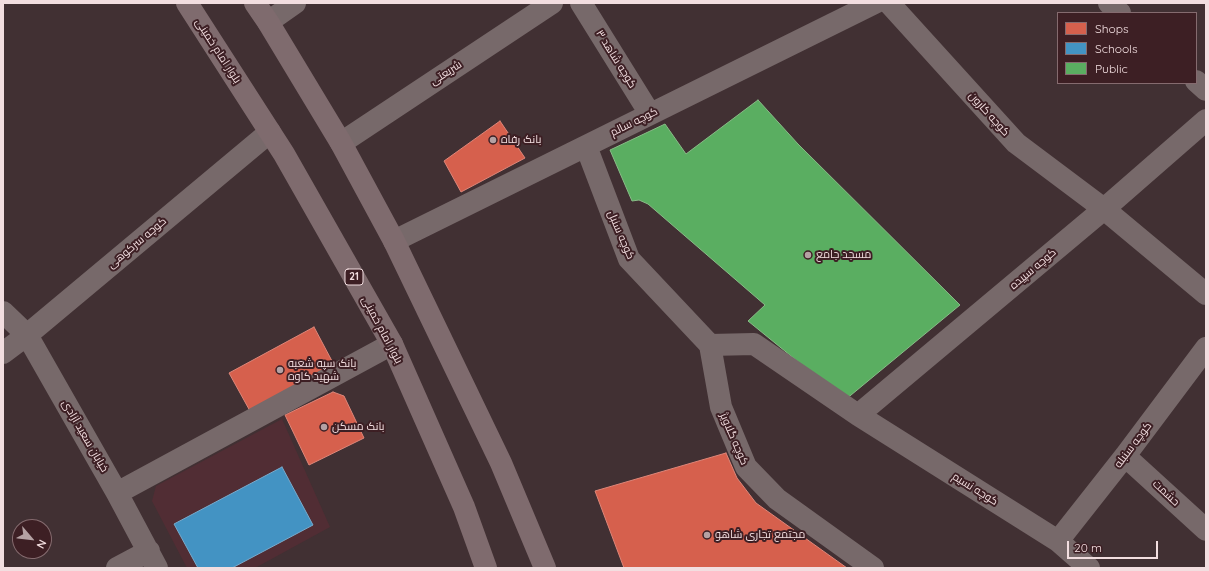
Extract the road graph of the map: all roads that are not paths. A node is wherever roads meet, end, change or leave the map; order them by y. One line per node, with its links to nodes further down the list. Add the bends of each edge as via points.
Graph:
1 (188, 3): 15 (main road, بلوار امام خمینی / 21)
2 (255, 3): 10 (main road)
3 (295, 3): 10 (street)
4 (552, 3): 16 (street, شریعتی)
5 (581, 3): 13 (street, کوچه شاهد ۳)
6 (875, 3): 13 (street, کوچه سالم)
7 (889, 3): 18 (street, کوچه کارون, via 1016,143)
8 (1109, 3): 9 (street)
9 (1119, 12)
10 (268, 22): 16 (main road)
11 (1197, 83): 12 (street)
12 (1206, 90)
13 (650, 114): 17 (street, کوچه سالم)
14 (1206, 120): 18 (street, کوچه سپیده)
15 (270, 132): 22 (street, کوچه سرکوهی); 23 (main road, بلوار امام خمینی / 21)
16 (341, 143): 19 (main road)
17 (586, 146): 19 (street, کوچه سالم); 24 (street, کوچه سنبل, via 629,258)
18 (1104, 209): 20 (street, کوچه کارون); 28 (street, کوچه سپیده)
19 (394, 241): 36 (main road, via 501,463)
20 (1206, 294)
21 (3, 312): 22 (street, خیابان سعید آزادی)
22 (27, 335): 26 (street, کوچه سرکوهی); 30 (street, خیابان سعید آزادی)
23 (392, 344): 30 (street); 35 (main road, بلوار امام خمینی / 21, via 464,507)
24 (710, 345): 28 (street, کوچه نسیم, via 754,344); 37 (street, کوچه گلاویژ, via 721,407 746,467 777,499)
25 (1206, 348): 27 (street, کوچه سنبله)
26 (3, 353)
27 (1199, 370): 29 (street, کوچه سنبله)
28 (858, 415): 32 (street, کوچه نسیم)
29 (1125, 456): 31 (street, حشمت); 32 (street, کوچه سنبله)
30 (117, 493): 33 (street, خیابان سعید آزادی)
31 (1206, 530)
32 (1058, 541): 38 (street, کوچه نسیم)
33 (153, 559): 34 (street)
34 (117, 568)
35 (486, 568)
36 (545, 568)
37 (872, 568)
38 (1089, 568)

